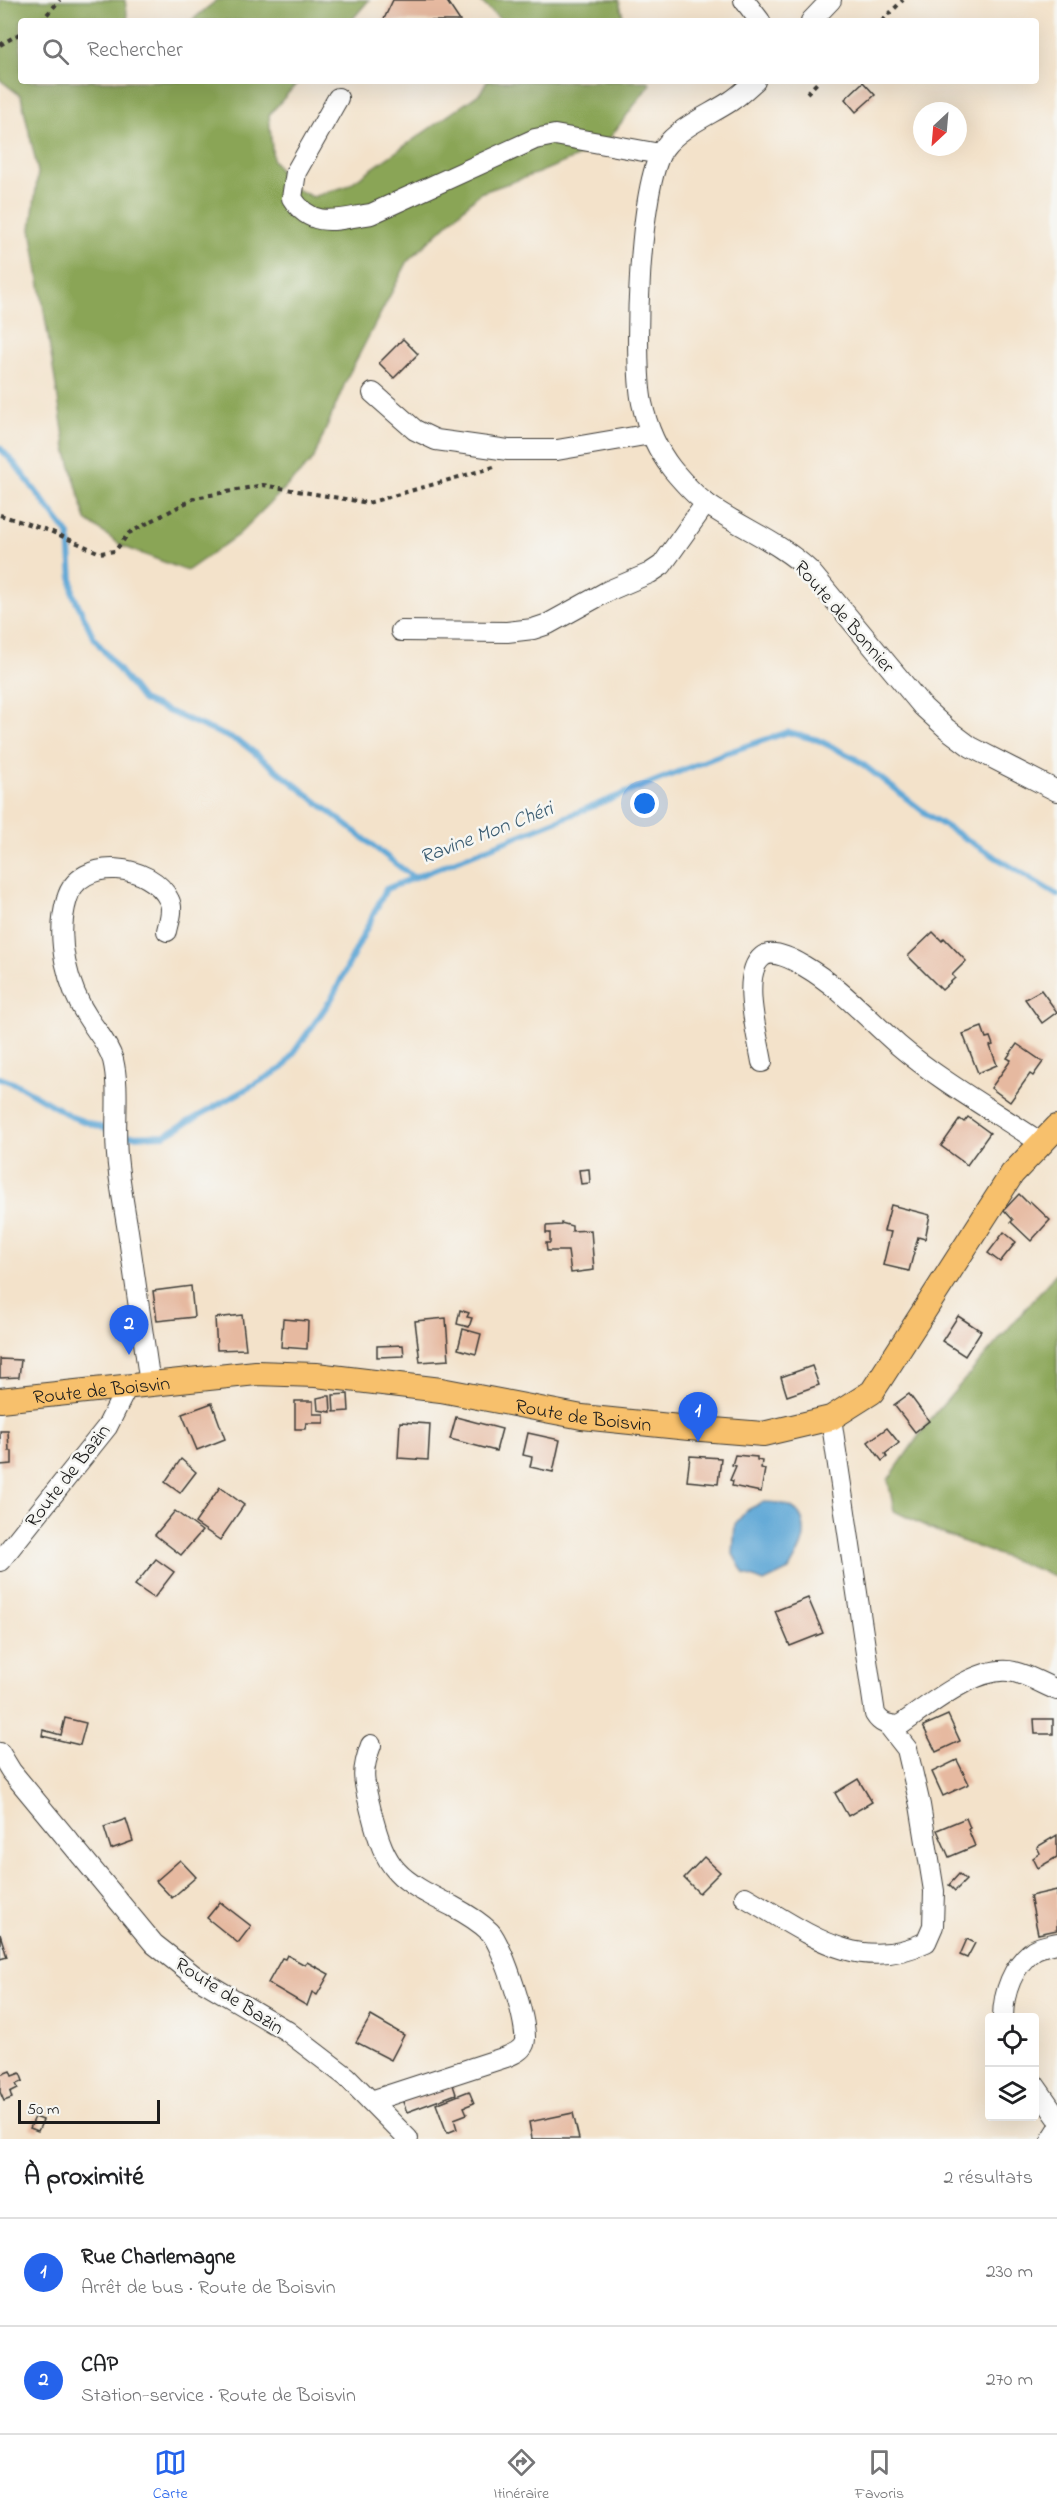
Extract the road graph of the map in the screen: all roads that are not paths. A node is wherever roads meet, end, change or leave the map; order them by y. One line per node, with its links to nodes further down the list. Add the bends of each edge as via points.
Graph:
1 (744, 0): 3 (street)
2 (831, 0): 4 (street)
3 (758, 18)
4 (814, 18)
5 (752, 84): 7 (street, Route de Bonnier, via 672,139)
6 (338, 98): 7 (street, via 296,172 292,198 300,212 315,220 371,214 535,139 555,135)
7 (660, 154): 9 (street, Route de Bonnier, via 642,246 637,340 642,402)
8 (373, 393): 9 (street, via 415,430 436,440 508,450 557,450)
9 (651, 434): 10 (street, Route de Bonnier, via 671,468)
10 (706, 503): 11 (street, via 662,565 548,624 507,632); 12 (street, Route de Bonnier, via 799,561 923,707 958,738)
11 (401, 631)
12 (1057, 790)
13 (167, 931): 16 (street, via 172,910 169,900 150,880 138,874 94,870 76,881 67,899 64,956 68,978 113,1059 117,1156)
14 (762, 1062): 15 (street, via 750,983 754,967 763,956 773,953 804,966 864,1011 925,1066)
15 (1049, 1135): 18 (main road, Route de Boisvin, via 1012,1174 872,1392)
16 (139, 1385): 17 (main road, Route de Boisvin); 18 (main road, Route de Boisvin, via 256,1373 316,1375 441,1390 582,1417 763,1434); 19 (street, Route de Bazin)
17 (0, 1400)
18 (831, 1418): 21 (street, via 875,1714 879,1722)
19 (0, 1561)
20 (1057, 1690): 21 (street, via 1013,1671 989,1672 899,1726)
21 (889, 1725): 24 (street, via 907,1749 920,1805 934,1891 933,1926 926,1942 913,1949 855,1954)
22 (371, 1745): 28 (street, via 362,1775 386,1857 410,1885 463,1912 491,1933 508,1966 526,2037 520,2049 506,2057)
23 (0, 1753): 28 (street, Route de Bazin, via 154,1944 196,1977 287,2031 347,2077)
24 (745, 1897)
25 (1057, 1943): 26 (street, via 1036,1949 1023,1960 1011,1977)
26 (1003, 2013)
27 (1039, 2090): 29 (street)
28 (371, 2101): 30 (street, Route de Bazin)
29 (1056, 2117): 31 (street)
30 (408, 2139)
31 (1052, 2139)

